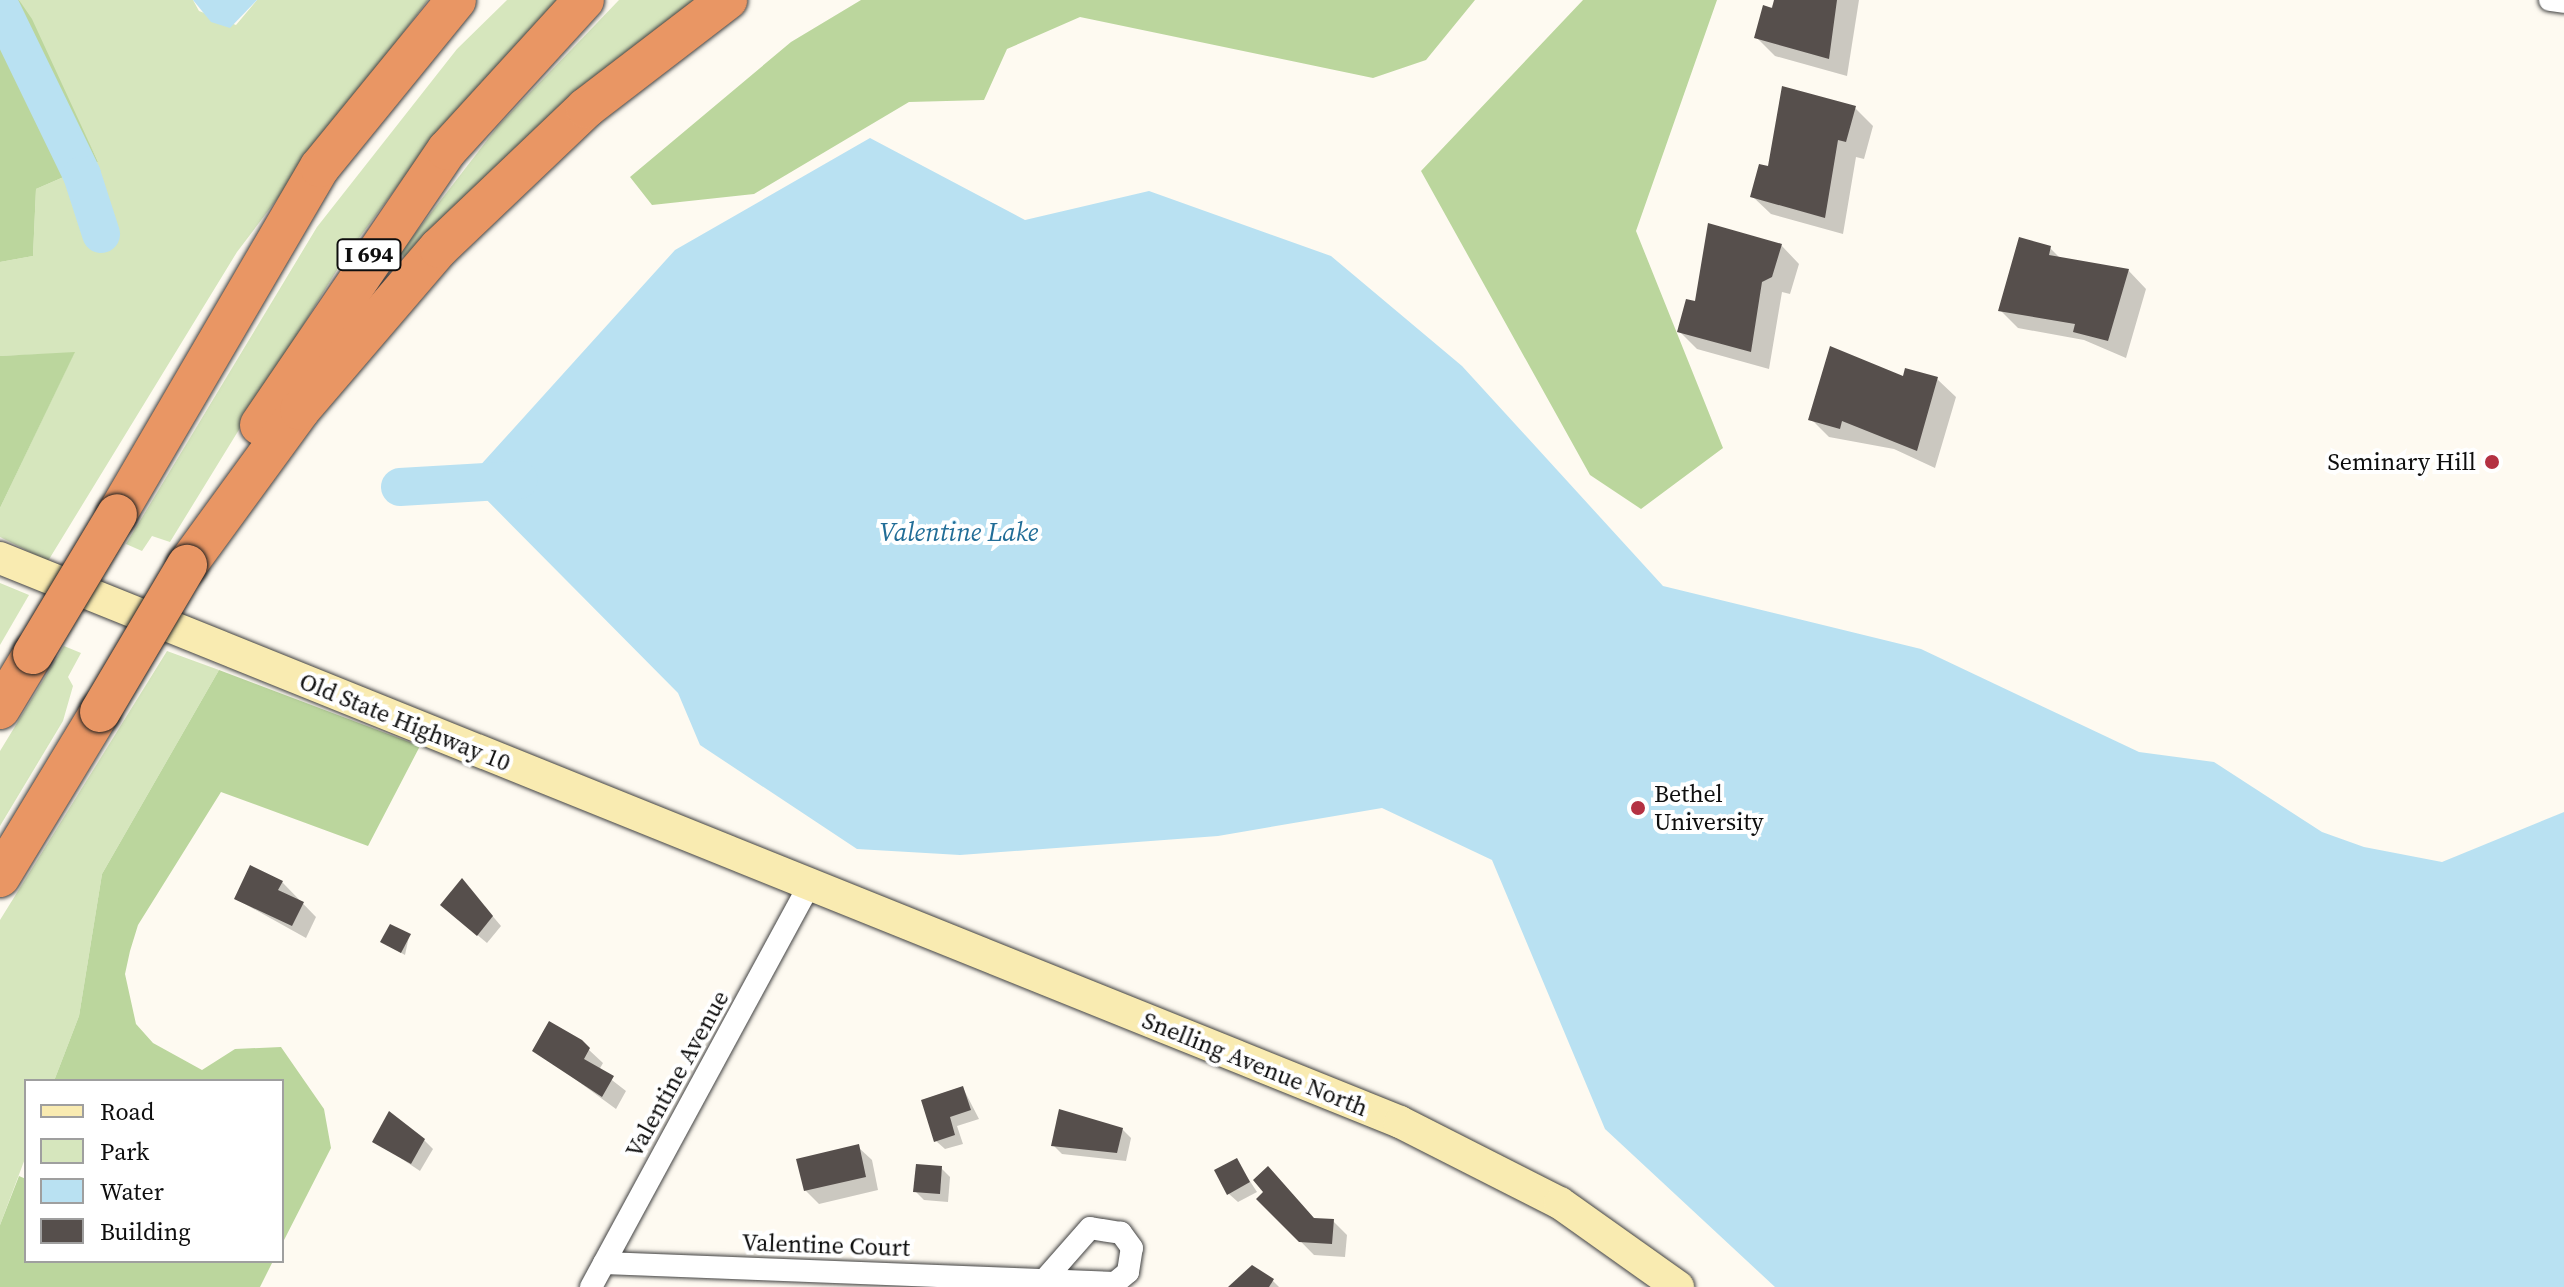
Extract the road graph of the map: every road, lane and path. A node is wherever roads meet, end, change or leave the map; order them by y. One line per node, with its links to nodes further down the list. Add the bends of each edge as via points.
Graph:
1 (456, 0): 7 (highway, via 320,167)
2 (479, 0): 7 (highway, via 340,169)
3 (584, 0): 8 (highway, I 694, via 447,150 385,232 271,407)
4 (727, 0): 8 (highway, via 586,108 455,231 351,345)
5 (2550, 0): 6 (street)
6 (2564, 2)
7 (234, 316): 10 (highway, bridge)
8 (194, 554): 11 (highway, I 694, bridge)
9 (0, 558): 12 (street, Old State Highway 10)
10 (0, 709)
11 (0, 877)
12 (809, 885): 13 (street, Valentine Avenue); 16 (street, Snelling Avenue North, via 1419,1131 1560,1203)
13 (604, 1263): 14 (street, Valentine Court); 15 (street, Valentine Avenue)
14 (1047, 1277)
15 (591, 1287)
16 (1678, 1287)

